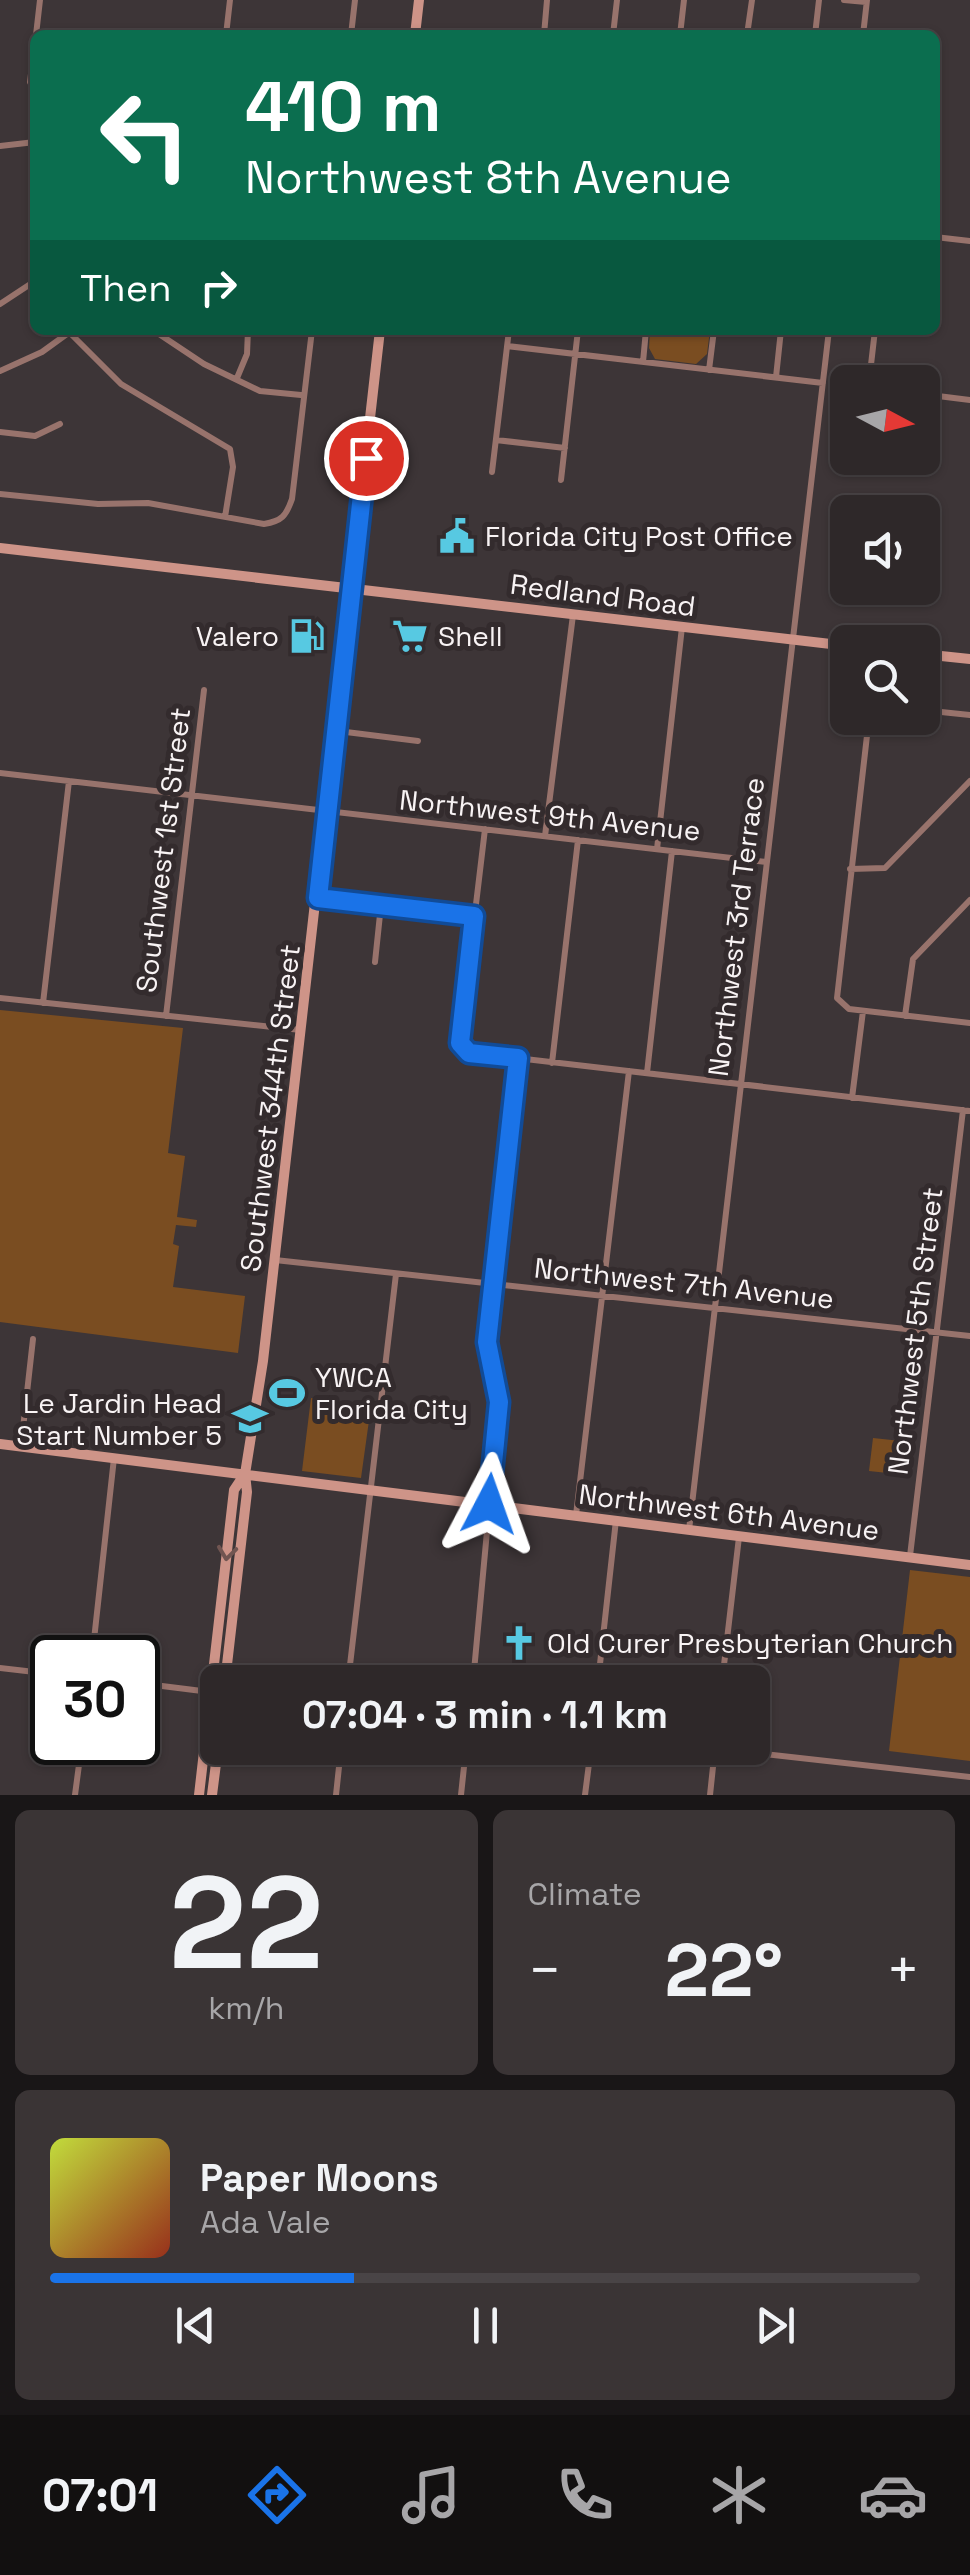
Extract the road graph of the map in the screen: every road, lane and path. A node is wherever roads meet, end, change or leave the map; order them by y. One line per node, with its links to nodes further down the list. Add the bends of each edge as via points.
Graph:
1 (40, 0): 12 (street)
2 (230, 0): 13 (street)
3 (355, 0): 14 (street)
4 (419, 0): 15 (street)
5 (548, 0): 16 (street)
6 (617, 0): 17 (street)
7 (684, 0): 18 (street)
8 (752, 0): 19 (street)
9 (819, 0): 20 (street)
10 (844, 0): 11 (street)
11 (866, 1): 21 (street)
12 (36, 30)
13 (227, 30)
14 (352, 30)
15 (415, 30)
16 (545, 30)
17 (614, 30)
18 (681, 30)
19 (749, 30)
20 (816, 30)
21 (863, 30)
22 (30, 143): 23 (street)
23 (0, 146)
24 (940, 238): 25 (street)
25 (970, 241)
26 (30, 284): 27 (street)
27 (0, 304)
28 (65, 335): 46 (street)
29 (75, 335): 60 (street, via 121,384 230,449)
30 (160, 335): 48 (street)
31 (248, 335): 48 (street)
32 (311, 335): 50 (street)
33 (379, 335): 62 (street, Southwest 344th Street)
34 (509, 335): 41 (street)
35 (578, 335): 42 (street)
36 (646, 335): 43 (street)
37 (713, 335): 45 (street)
38 (781, 335): 47 (street)
39 (828, 335): 49 (street, Northwest 3rd Terrace)
40 (874, 335): 44 (street)
41 (508, 346): 42 (street); 55 (street)
42 (576, 354): 43 (street); 56 (street)
43 (643, 362): 45 (street)
44 (871, 365)
45 (709, 370): 47 (street)
46 (0, 371)
47 (776, 377): 49 (street)
48 (236, 378): 50 (street, via 260,391)
49 (823, 383): 65 (street, Northwest 3rd Terrace)
50 (301, 395): 60 (street, via 286,516 264,524)
51 (940, 396): 52 (street)
52 (970, 400)
53 (60, 424): 54 (street, via 35,436)
54 (0, 432)
55 (496, 440): 56 (street); 57 (street)
56 (565, 448): 58 (street)
57 (492, 472)
58 (562, 480)
59 (0, 494): 60 (street, via 148,503)
60 (225, 517)
61 (0, 548): 62 (street, Redland Road)
62 (353, 590): 63 (street, Redland Road); 72 (street, Southwest 344th Street)
63 (573, 615): 64 (street, Redland Road); 81 (street)
64 (682, 627): 65 (street, Redland Road); 83 (street)
65 (793, 640): 66 (street, Redland Road); 85 (street, Northwest 3rd Terrace)
66 (830, 644)
67 (940, 656): 68 (street)
68 (970, 659)
69 (204, 690): 78 (street, Southwest 1st Street)
70 (940, 712): 71 (street)
71 (970, 715)
72 (338, 731): 74 (street); 79 (street, Southwest 344th Street)
73 (867, 735): 86 (street)
74 (418, 741)
75 (0, 773): 76 (street, Northwest 9th Avenue)
76 (69, 780): 78 (street, Northwest 9th Avenue); 93 (street)
77 (970, 781): 86 (street, via 885,868)
78 (192, 794): 79 (street, Northwest 9th Avenue); 95 (street, Southwest 1st Street)
79 (328, 813): 80 (street, Northwest 9th Avenue); 87 (street, Southwest 344th Street)
80 (485, 829): 81 (street, Northwest 9th Avenue); 90 (street)
81 (545, 836): 82 (street, Northwest 9th Avenue)
82 (578, 840): 83 (street, Northwest 9th Avenue); 100 (street)
83 (657, 850): 84 (street, Northwest 9th Avenue)
84 (672, 851): 85 (street, Northwest 9th Avenue); 102 (street)
85 (766, 862): 103 (street, Northwest 3rd Terrace)
86 (850, 869): 94 (street, via 839,1002)
87 (318, 898): 89 (street); 98 (street, Southwest 344th Street)
88 (970, 900): 96 (street, via 913,959)
89 (381, 905): 90 (street); 91 (street)
90 (474, 916): 99 (street, via 460,1038 464,1050)
91 (375, 962)
92 (0, 998): 93 (street)
93 (44, 1003): 95 (street)
94 (863, 1011): 96 (street); 104 (street)
95 (166, 1016): 98 (street)
96 (905, 1016): 97 (street)
97 (970, 1023)
98 (302, 1030): 106 (street, Southwest 344th Street)
99 (518, 1058): 100 (street); 108 (street)
100 (552, 1062): 101 (street)
101 (629, 1071): 102 (street); 109 (street)
102 (647, 1073): 103 (street)
103 (740, 1084): 104 (street); 110 (street, Northwest 3rd Terrace)
104 (852, 1098): 105 (street)
105 (967, 1111): 111 (street, Northwest 5th Street)
106 (275, 1260): 107 (street, Northwest 7th Avenue); 117 (street, Southwest 344th Street)
107 (396, 1274): 108 (street, Northwest 7th Avenue); 118 (street)
108 (493, 1286): 109 (street, Northwest 7th Avenue); 119 (street, via 487,1351 499,1402)
109 (602, 1296): 110 (street, Northwest 7th Avenue); 120 (street)
110 (713, 1306): 111 (street, Northwest 7th Avenue); 122 (street, Northwest 3rd Terrace)
111 (938, 1332): 112 (street, Northwest 7th Avenue); 124 (street, Northwest 5th Street)
112 (970, 1336)
113 (34, 1339): 115 (street)
114 (0, 1444): 115 (street, Northwest 6th Avenue)
115 (21, 1446): 116 (street, Northwest 6th Avenue)
116 (114, 1457): 117 (street, Northwest 6th Avenue); 126 (street)
117 (245, 1474): 118 (street, Northwest 6th Avenue); 127 (street, Southwest 344th Street, one-way to 127, via 234,1490); 128 (street, Southwest 344th Street)
118 (369, 1489): 119 (street, Northwest 6th Avenue); 129 (street)
119 (489, 1504): 120 (street, Northwest 6th Avenue); 130 (street)
120 (576, 1514): 121 (street, Northwest 6th Avenue)
121 (616, 1519): 122 (street, Northwest 6th Avenue); 131 (street)
122 (689, 1530): 123 (street, Northwest 6th Avenue)
123 (739, 1537): 124 (street, Northwest 6th Avenue); 132 (street)
124 (910, 1558): 125 (street, Northwest 6th Avenue)
125 (970, 1565)
126 (95, 1635)
127 (217, 1665)
128 (227, 1665)
129 (350, 1665)
130 (475, 1665)
131 (600, 1665)
132 (724, 1665)
133 (0, 1668): 134 (street)
134 (30, 1671)
135 (160, 1686): 136 (street)
136 (200, 1691)
137 (770, 1754): 145 (street)
138 (79, 1765): 146 (street)
139 (203, 1765): 147 (street, Southwest 344th Street)
140 (216, 1765): 148 (street)
141 (339, 1765): 149 (street)
142 (464, 1765): 150 (street)
143 (589, 1765): 151 (street)
144 (712, 1765): 152 (street)
145 (970, 1776)
146 (75, 1795)
147 (199, 1795)
148 (212, 1795)
149 (336, 1795)
150 (460, 1795)
151 (586, 1795)
152 (710, 1795)

